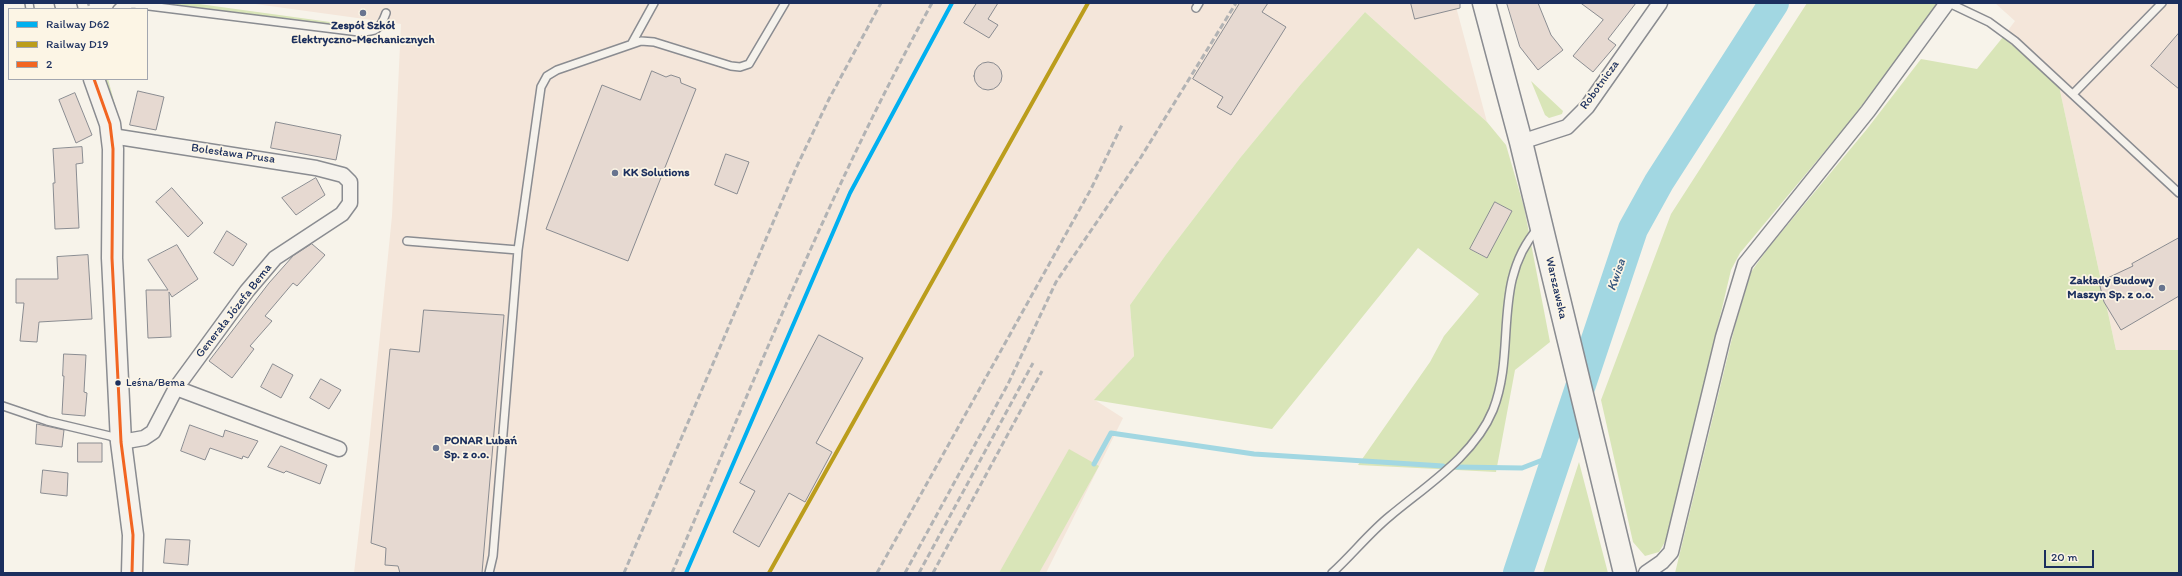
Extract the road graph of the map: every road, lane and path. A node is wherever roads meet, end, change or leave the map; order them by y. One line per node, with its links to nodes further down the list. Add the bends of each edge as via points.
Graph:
1 (654, 3): 9 (lane)
2 (785, 3): 9 (lane, via 749,64 740,67 654,42)
3 (1484, 3): 13 (main road, Warszawska)
4 (1660, 3): 13 (street, Robotnicza, via 1587,106 1567,127)
5 (1948, 3): 11 (lane, via 1989,22 2002,31); 27 (street, via 1868,111 1744,264 1671,552)
6 (2162, 3): 11 (lane)
7 (118, 8): 8 (lane, via 134,4 359,32 374,32 382,24)
8 (386, 14)
9 (632, 43): 18 (lane, via 557,70 543,81)
10 (94, 80): 12 (main road)
11 (2072, 94): 15 (lane)
12 (112, 136): 14 (street, Bolesława Prusa, via 316,168 343,175); 21 (main road, via 114,165 111,238)
13 (1521, 142): 16 (main road, Warszawska)
14 (350, 182): 19 (street, Generała Józefa Bema, via 350,202 342,214 276,258 247,291)
15 (2179, 193)
16 (1542, 230): 23 (main road, Warszawska); 26 (lane, via 1524,245 1512,277 1507,308 1503,379 1486,422 1468,448 1444,473 1389,517)
17 (407, 241): 18 (lane)
18 (518, 250): 25 (lane, via 493,556)
19 (176, 388): 21 (street, Generała Józefa Bema, via 153,432 144,438); 22 (street)
20 (3, 406): 21 (lane, via 47,421 110,436)
21 (121, 442): 24 (main road, via 133,535)
22 (339, 449)
23 (1623, 566)
24 (132, 573)
25 (489, 573)
26 (1332, 573)
27 (1646, 573)

